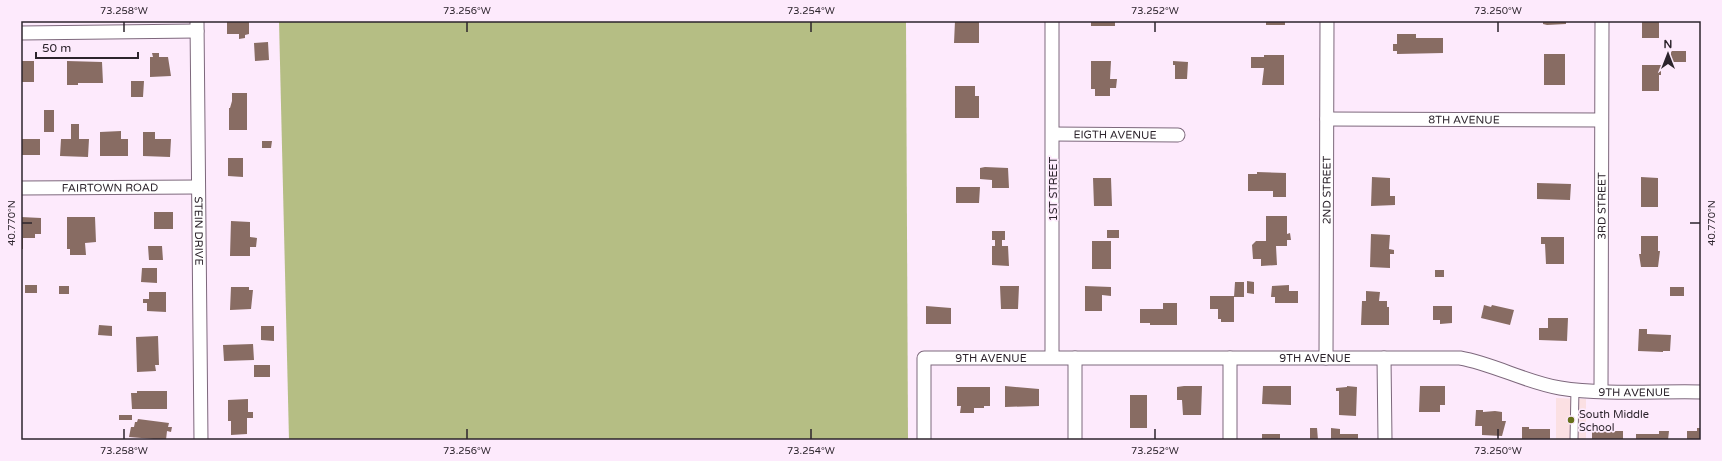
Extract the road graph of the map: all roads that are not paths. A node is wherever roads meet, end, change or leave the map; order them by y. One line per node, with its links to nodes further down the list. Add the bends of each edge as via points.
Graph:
1 (1052, 21): 8 (street, 1ST STREET)
2 (1327, 21): 6 (street, 2ND STREET)
3 (1602, 21): 7 (street, 3RD STREET)
4 (197, 26): 5 (street); 10 (street, STEIN DRIVE)
5 (21, 33)
6 (1327, 119): 7 (street, 8TH AVENUE); 15 (street, 2ND STREET)
7 (1601, 120): 18 (street, 3RD STREET)
8 (1053, 134): 9 (street, EIGTH AVENUE); 12 (street, 1ST STREET)
9 (1178, 135)
10 (198, 187): 11 (street, FAIRTOWN ROAD); 20 (street, STEIN DRIVE)
11 (21, 188)
12 (1052, 357): 13 (street, 9TH AVENUE); 21 (street, 9TH AVENUE, via 924,358)
13 (1075, 358): 14 (street, 9TH AVENUE); 22 (street)
14 (1230, 358): 15 (street, 9TH AVENUE); 23 (street)
15 (1326, 358): 16 (street, 9TH AVENUE)
16 (1384, 358): 17 (street, 9TH AVENUE, via 1460,358 1481,362 1532,382); 24 (street)
17 (1575, 389): 18 (street, 9TH AVENUE); 25 (lane)
18 (1601, 391): 19 (street, 9TH AVENUE)
19 (1701, 392)
20 (201, 440)
21 (924, 440)
22 (1075, 440)
23 (1230, 440)
24 (1386, 440)
25 (1574, 440)

